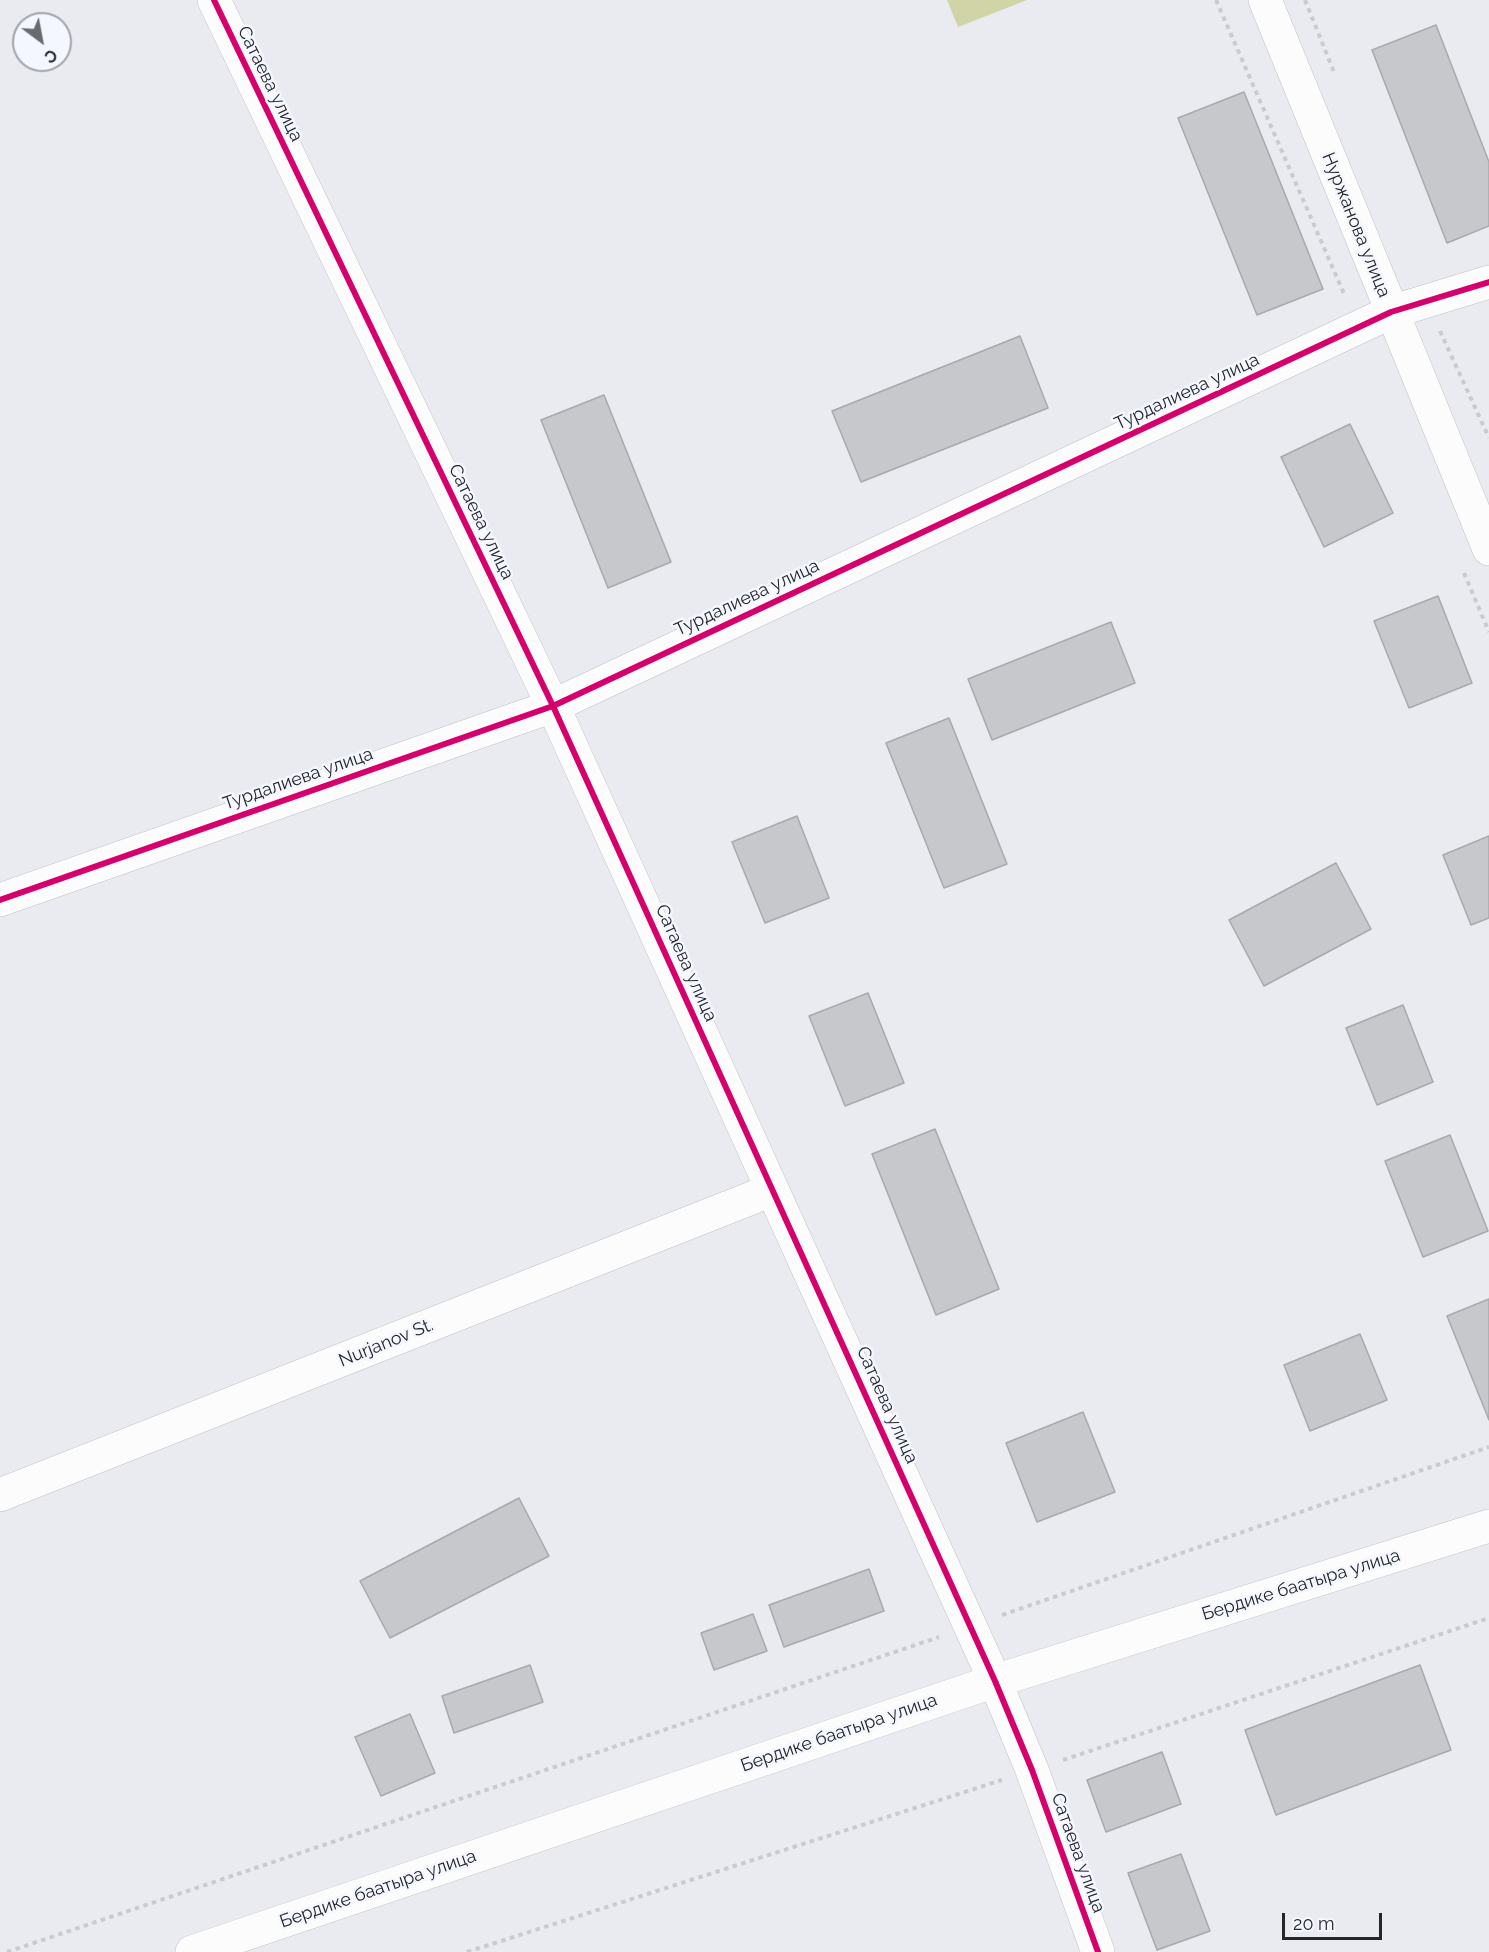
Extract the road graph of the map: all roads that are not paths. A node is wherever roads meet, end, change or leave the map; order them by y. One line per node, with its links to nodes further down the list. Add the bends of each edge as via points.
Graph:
1 (213, 0): 6 (street, Сатаева улица)
2 (1265, 0): 4 (street, Нуржанова улица)
3 (1489, 282): 4 (street, Турдалиева улица)
4 (1391, 312): 5 (street, Нуржанова улица); 6 (street, Турдалиева улица)
5 (1489, 549)
6 (553, 706): 7 (street, Турдалиева улица); 8 (street, Сатаева улица)
7 (0, 900)
8 (772, 1190): 9 (street, Nurjanov St.); 11 (street, Сатаева улица)
9 (0, 1495)
10 (1489, 1526): 11 (street, Бердике баатыра улица)
11 (995, 1681): 12 (street, Бердике баатыра улица); 13 (street, Сатаева улица)
12 (192, 1952)
13 (1098, 1952)

